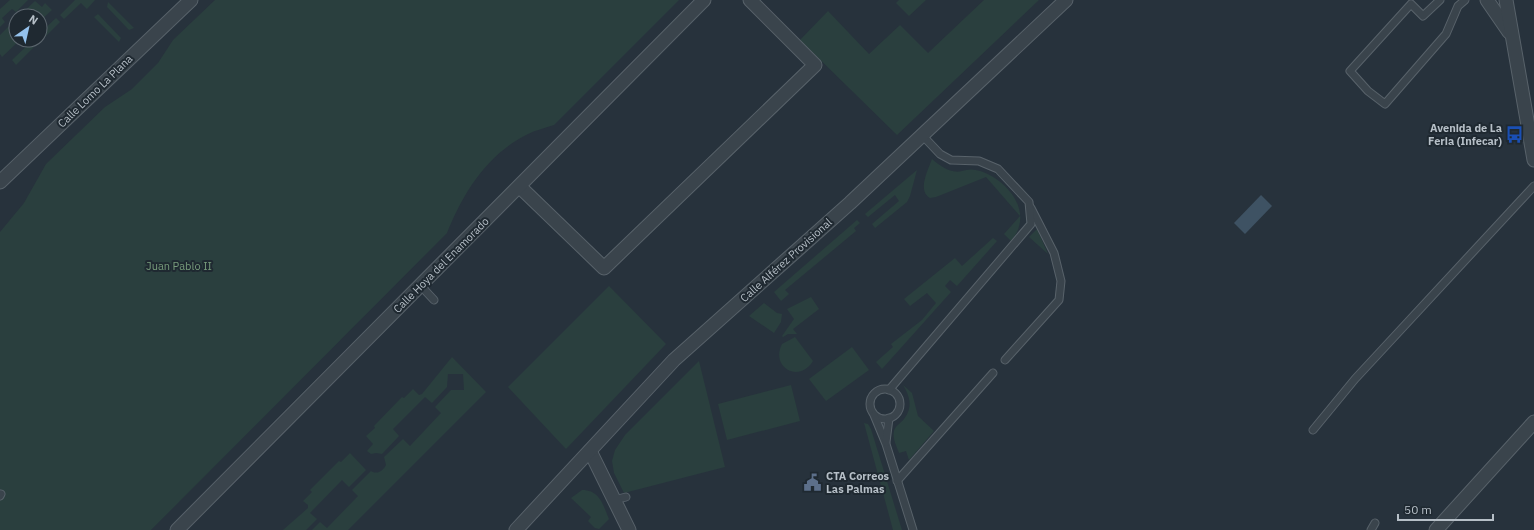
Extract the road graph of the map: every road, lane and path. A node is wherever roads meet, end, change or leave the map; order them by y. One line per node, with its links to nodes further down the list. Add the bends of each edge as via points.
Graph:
1 (191, 0): 12 (street, Calle Lomo La Plana)
2 (704, 0): 13 (street, Calle Hoya del Enamorado)
3 (750, 0): 13 (street, via 815,65 604,268)
4 (1066, 0): 10 (street, Calle Alférez Provisional)
5 (1440, 0): 6 (lane, via 1423,16 1411,4 1350,71 1368,91 1385,104 1446,34 1458,6)
6 (1465, 0)
7 (1487, 0): 9 (street)
8 (1506, 0): 9 (street)
9 (1512, 35): 11 (street)
10 (923, 136): 15 (lane, via 940,154 951,160 979,161 998,169); 28 (street, Calle Alférez Provisional, via 674,360)
11 (1534, 160)
12 (0, 182)
13 (520, 186): 18 (street, Calle Hoya del Enamorado)
14 (1534, 186): 26 (lane, via 1355,379)
15 (1029, 202): 16 (lane); 17 (lane)
16 (1031, 224): 17 (lane); 22 (lane)
17 (1040, 225): 20 (lane, via 1054,254 1061,281 1059,300)
18 (420, 285): 19 (lane); 30 (street, Calle Hoya del Enamorado)
19 (434, 300)
20 (1005, 360)
21 (993, 373): 29 (lane)
22 (889, 390): 23 (lane, via 879,390 872,396 870,406); 24 (lane, via 897,395 900,404 896,414)
23 (874, 414): 24 (lane, via 883,419); 27 (lane)
24 (889, 418): 27 (lane)
25 (1534, 422): 34 (street)
26 (1313, 430)
27 (886, 444): 29 (lane)
28 (590, 452): 31 (street, Calle Alférez Provisional); 32 (street, via 620,499)
29 (897, 481): 33 (lane)
30 (177, 530)
31 (516, 530)
32 (629, 530)
33 (913, 530)
34 (1436, 530)

